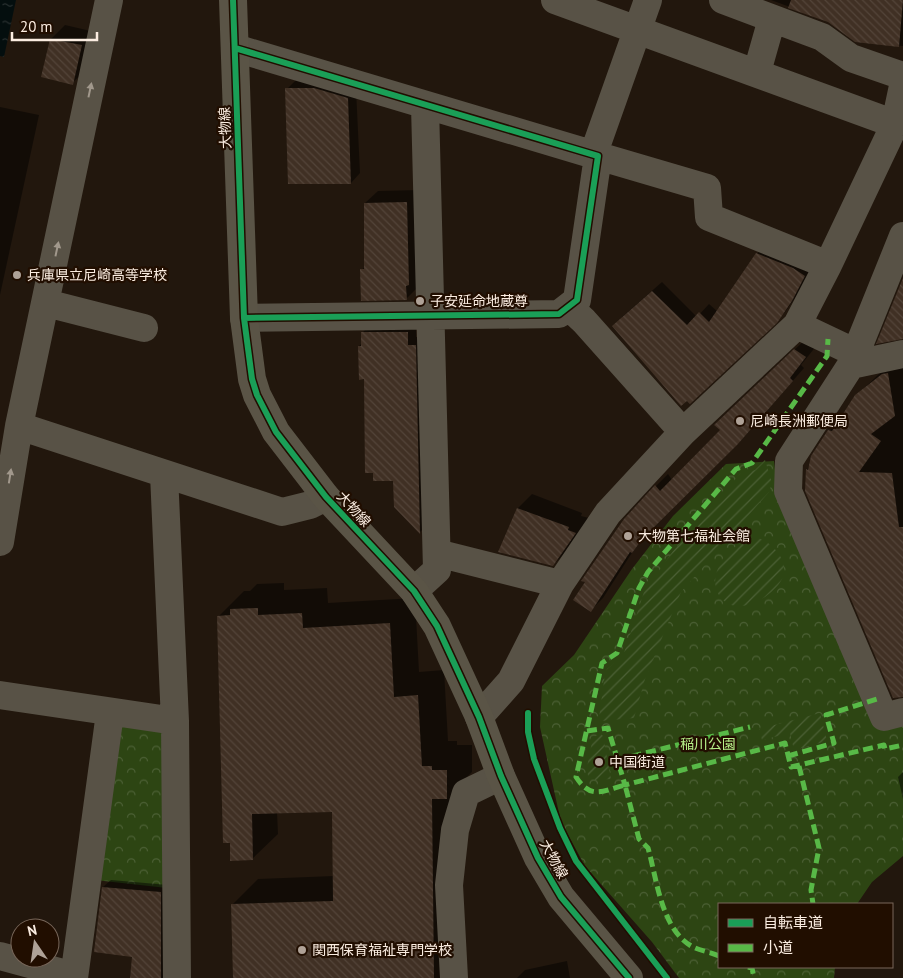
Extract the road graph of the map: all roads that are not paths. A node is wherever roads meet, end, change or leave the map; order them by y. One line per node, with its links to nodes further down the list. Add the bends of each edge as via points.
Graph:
1 (109, 0): 17 (street, one-way to 1)
2 (233, 0): 8 (street, 大物線)
3 (555, 0): 7 (street)
4 (648, 0): 7 (street)
5 (723, 0): 6 (street)
6 (768, 11): 9 (street); 10 (street, via 822,37 851,58)
7 (638, 28): 9 (street); 14 (street, via 597,144)
8 (235, 48): 12 (street); 20 (street, 大物線)
9 (757, 72): 13 (street)
10 (903, 76)
11 (903, 86): 13 (street)
12 (425, 106): 14 (street); 19 (street)
13 (895, 124): 16 (street)
14 (598, 156): 16 (street, via 707,188 710,217); 18 (street, via 578,300)
15 (903, 236): 24 (street)
16 (828, 265): 21 (street)
17 (46, 303): 22 (street); 25 (street)
18 (569, 307): 19 (street, via 559,314); 26 (street)
19 (432, 314): 20 (street); 31 (street)
20 (244, 318): 28 (street, 大物線, via 247,354 257,395 276,432)
21 (797, 325): 24 (street); 26 (street)
22 (144, 328)
23 (903, 354): 24 (street)
24 (854, 359): 35 (street, via 789,461 788,491 884,717)
25 (19, 426): 27 (street); 29 (street, one-way to 25)
26 (683, 432): 32 (street, via 608,513)
27 (164, 474): 28 (street, via 282,512); 38 (street)
28 (326, 497): 33 (street, 大物線)
29 (3, 503): 30 (street)
30 (0, 542)
31 (437, 553): 32 (street); 33 (street, via 437,570)
32 (560, 584): 37 (street, via 511,681)
33 (414, 592): 37 (street, 大物線, via 437,626)
34 (0, 695): 36 (street)
35 (903, 712)
36 (110, 713): 38 (street); 41 (street)
37 (479, 717): 39 (street, 大物線)
38 (174, 721): 42 (street)
39 (500, 776): 43 (street, via 466,793 455,830 449,885); 44 (street, 大物線, via 538,858 561,897)
40 (0, 956): 41 (street)
41 (74, 977)
42 (177, 978)
43 (454, 978)
44 (629, 978)

